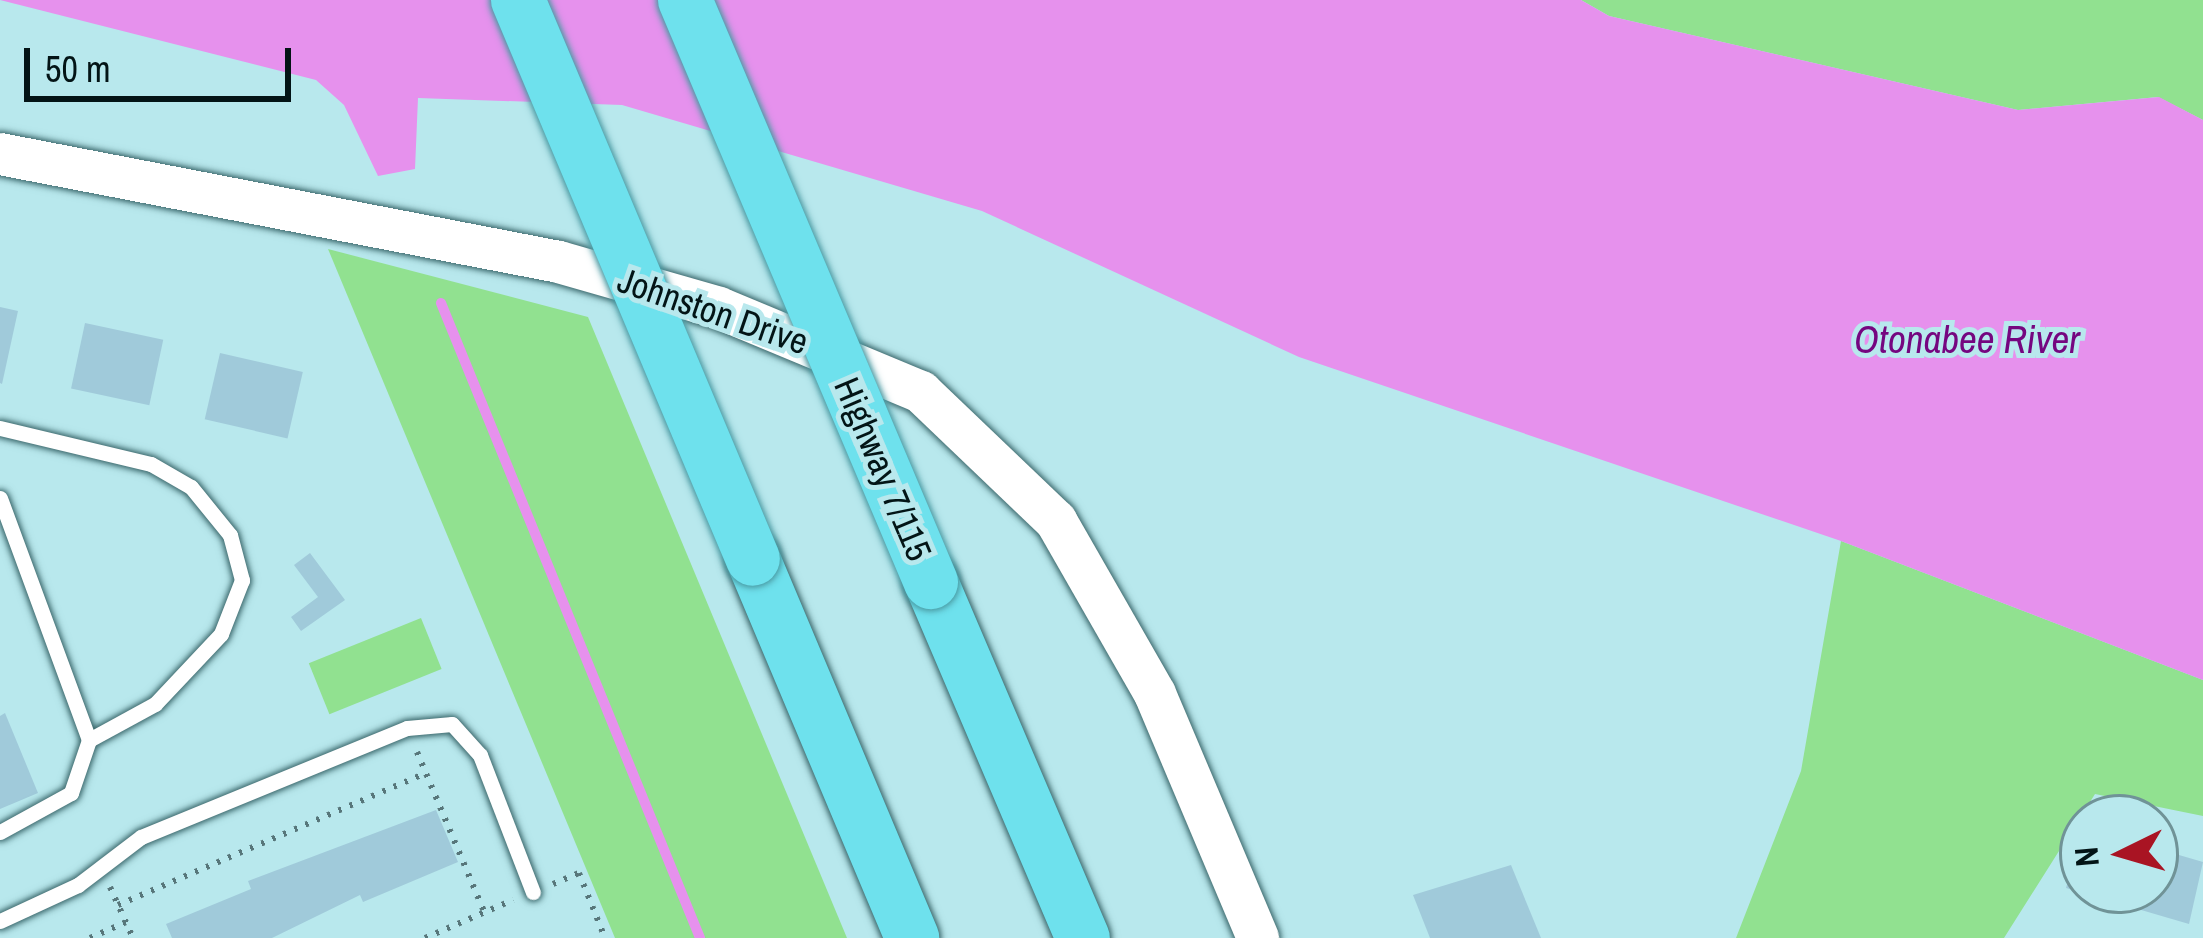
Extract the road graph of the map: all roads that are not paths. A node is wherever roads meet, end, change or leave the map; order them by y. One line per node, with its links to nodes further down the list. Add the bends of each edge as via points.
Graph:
1 (518, 0): 10 (highway, bridge)
2 (685, 0): 11 (highway, Highway 7/115, bridge)
3 (0, 154): 12 (street, Johnston Drive, via 559,262 719,308 921,392 1056,521 1155,694)
4 (0, 428): 6 (lane, via 151,464 191,487 230,535 242,580 221,634 154,704)
5 (0, 498): 6 (lane)
6 (89, 740): 7 (lane, via 71,793)
7 (0, 832)
8 (533, 892): 9 (lane, via 481,755 452,724 406,728 141,837)
9 (0, 920)
10 (911, 938)
11 (1082, 938)
12 (1258, 938)

